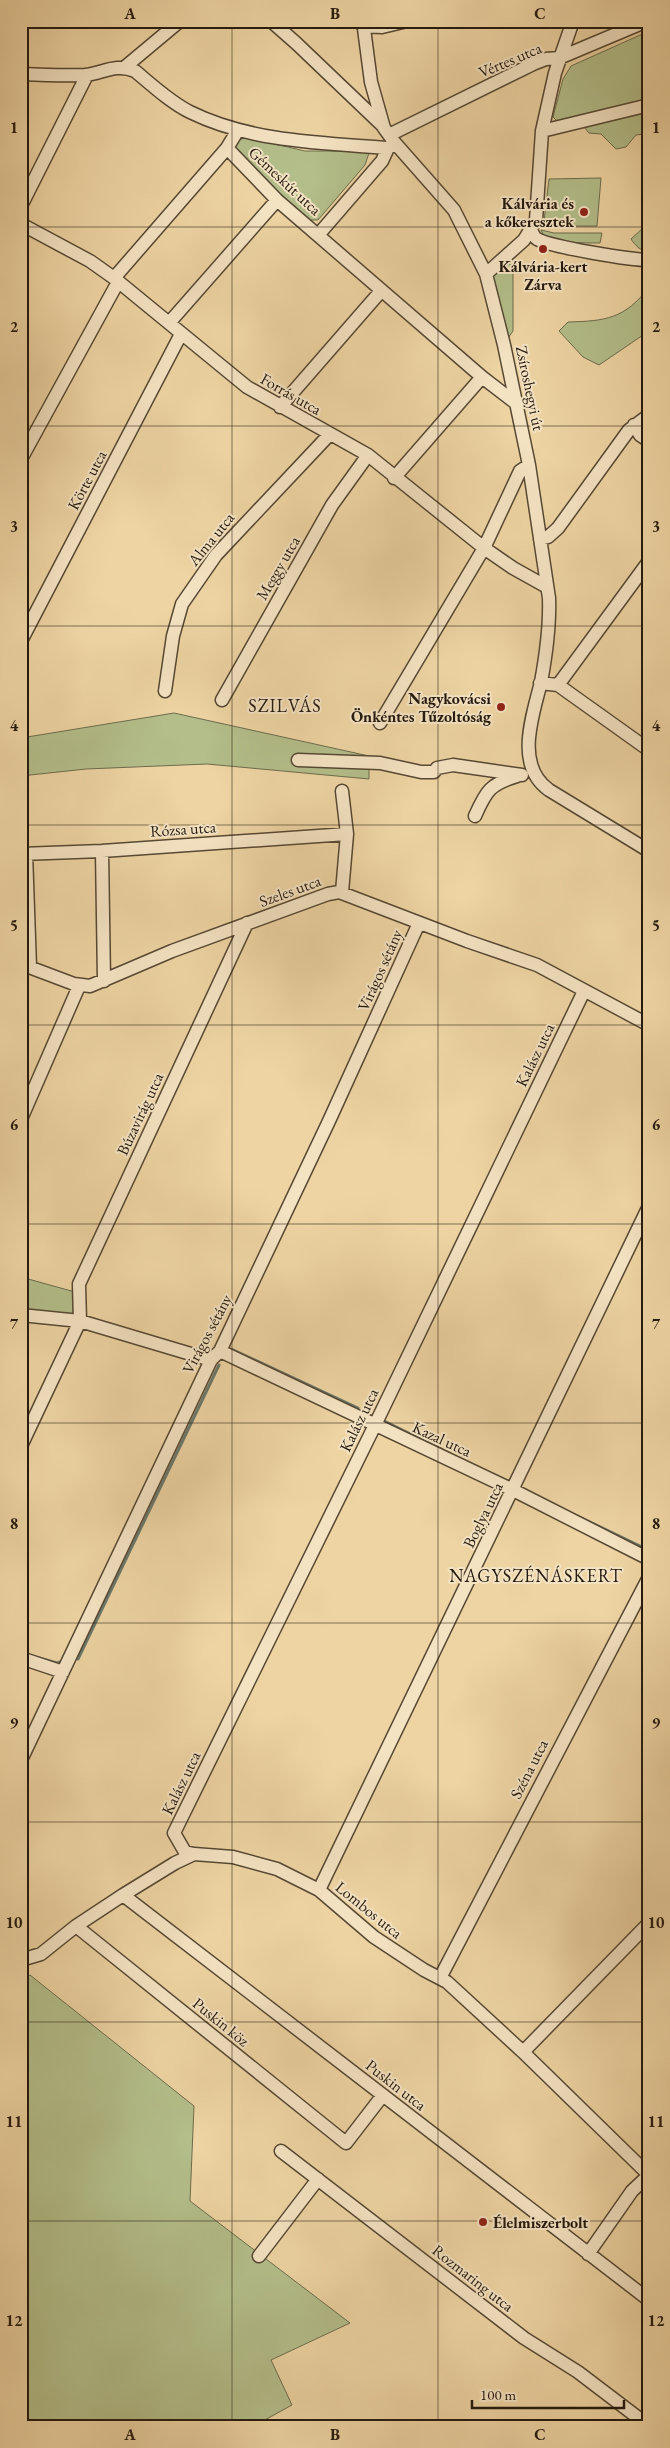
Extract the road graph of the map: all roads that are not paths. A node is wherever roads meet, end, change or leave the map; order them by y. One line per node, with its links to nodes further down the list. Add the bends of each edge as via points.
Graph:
1 (180, 21): 8 (street)
2 (271, 21): 14 (street)
3 (407, 21): 6 (street, via 382,27)
4 (573, 21): 7 (street)
5 (647, 21): 7 (street, Vértes utca)
6 (363, 24): 14 (street, Zsíroshegyi út, via 371,82)
7 (559, 58): 13 (street); 14 (street, Vértes utca, via 533,64)
8 (126, 67): 10 (street); 12 (street, Gémeskút utca, via 189,112)
9 (21, 74): 10 (street)
10 (87, 74): 17 (street)
11 (649, 105): 13 (street)
12 (238, 130): 14 (street, via 289,140); 15 (street, Gémeskút utca)
13 (542, 132): 19 (street, via 536,214)
14 (389, 138): 20 (street, via 382,161); 22 (street, Zsíroshegyi út, via 454,210)
15 (227, 148): 16 (street, Gémeskút utca); 23 (street)
16 (277, 200): 20 (street, Gémeskút utca); 25 (street)
17 (21, 206)
18 (21, 224): 23 (street, Forrás utca, via 90,261)
19 (529, 232): 21 (street, via 539,240 558,245); 22 (street)
20 (319, 234): 24 (street, Gémeskút utca)
21 (649, 260)
22 (486, 274): 28 (street, Zsíroshegyi út)
23 (116, 280): 25 (street, Forrás utca); 35 (street)
24 (381, 291): 27 (street, Gémeskút utca); 29 (street)
25 (169, 323): 26 (street, Forrás utca)
26 (181, 334): 29 (street, Forrás utca, via 247,387); 42 (street, Körte utca)
27 (482, 377): 28 (street, Gémeskút utca); 37 (street)
28 (516, 404): 36 (street, Zsíroshegyi út)
29 (280, 407): 32 (street, Forrás utca)
30 (649, 415): 31 (street)
31 (634, 425): 33 (street); 38 (street, via 558,528)
32 (330, 434): 34 (street, Forrás utca); 45 (street, Alma utca, via 216,555 182,604 173,636)
33 (649, 441)
34 (368, 455): 37 (street, Forrás utca); 46 (street, Meggy utca, via 332,505)
35 (21, 459)
36 (529, 464): 38 (street, Zsíroshegyi út); 39 (street, via 516,477)
37 (394, 478): 39 (street, Forrás utca)
38 (540, 539): 41 (street, Zsíroshegyi út)
39 (484, 548): 41 (street, Forrás utca); 47 (street)
40 (649, 561): 44 (street)
41 (547, 587): 43 (street, Zsíroshegyi út, via 549,617)
42 (21, 641)
43 (540, 682): 44 (street); 51 (street, Zsíroshegyi út, via 529,733)
44 (558, 685): 48 (street)
45 (165, 691)
46 (222, 700)
47 (380, 723)
48 (649, 750)
49 (298, 760): 50 (street, via 380,763 421,772 434,772 437,768 453,765)
50 (522, 775): 51 (street); 53 (street, via 503,780 488,789)
51 (537, 778): 56 (street, via 549,790)
52 (342, 791): 54 (street)
53 (475, 816)
54 (347, 834): 55 (street, Rózsa utca); 58 (street)
55 (102, 851): 57 (street, Rózsa utca); 62 (street)
56 (649, 851)
57 (23, 854): 61 (street)
58 (342, 892): 59 (street, Szeles utca); 60 (street, Szeles utca)
59 (247, 923): 62 (street, Szeles utca); 69 (street, Búzavirág utca, via 79,1284)
60 (419, 923): 64 (street, Szeles utca, via 537,965); 70 (street, Virágos sétány, via 333,1112)
61 (26, 966): 63 (street)
62 (104, 981): 63 (street, Szeles utca)
63 (80, 986): 66 (street)
64 (584, 991): 65 (street, Szeles utca); 71 (street, Kalász utca)
65 (649, 1025)
66 (21, 1118)
67 (649, 1206): 73 (street, Boglya utca)
68 (21, 1314): 69 (street, Kazal utca)
69 (80, 1321): 70 (street, Kazal utca); 72 (street)
70 (216, 1355): 71 (street, Kazal utca); 77 (street, Virágos sétány)
71 (375, 1425): 73 (street, Kazal utca); 79 (street, Kalász utca, via 174,1833 185,1852)
72 (21, 1446)
73 (513, 1490): 74 (street, Kazal utca); 80 (street, Boglya utca)
74 (649, 1559)
75 (649, 1577): 85 (street, Széna utca)
76 (21, 1658): 77 (street)
77 (63, 1672): 78 (street, Virágos sétány)
78 (21, 1760)
79 (194, 1854): 80 (street, Lombos utca, via 233,1857 277,1870); 81 (street)
80 (319, 1890): 85 (street, Lombos utca, via 374,1937)
81 (123, 1896): 83 (street); 87 (street, Puskin utca)
82 (649, 1923): 86 (street)
83 (76, 1926): 84 (street, via 41,1954); 87 (street, Puskin köz, via 346,2143)
84 (21, 1960)
85 (440, 1978): 86 (street, Lombos utca)
86 (523, 2052): 89 (street, Lombos utca)
87 (383, 2095): 91 (street, Puskin utca)
88 (281, 2151): 90 (street, Rozmaring utca)
89 (649, 2175): 91 (street, via 632,2191)
90 (318, 2178): 92 (street); 94 (street, Rozmaring utca, via 524,2338 578,2372)
91 (588, 2254): 93 (street, Puskin utca)
92 (259, 2256)
93 (649, 2300)
94 (649, 2426)

